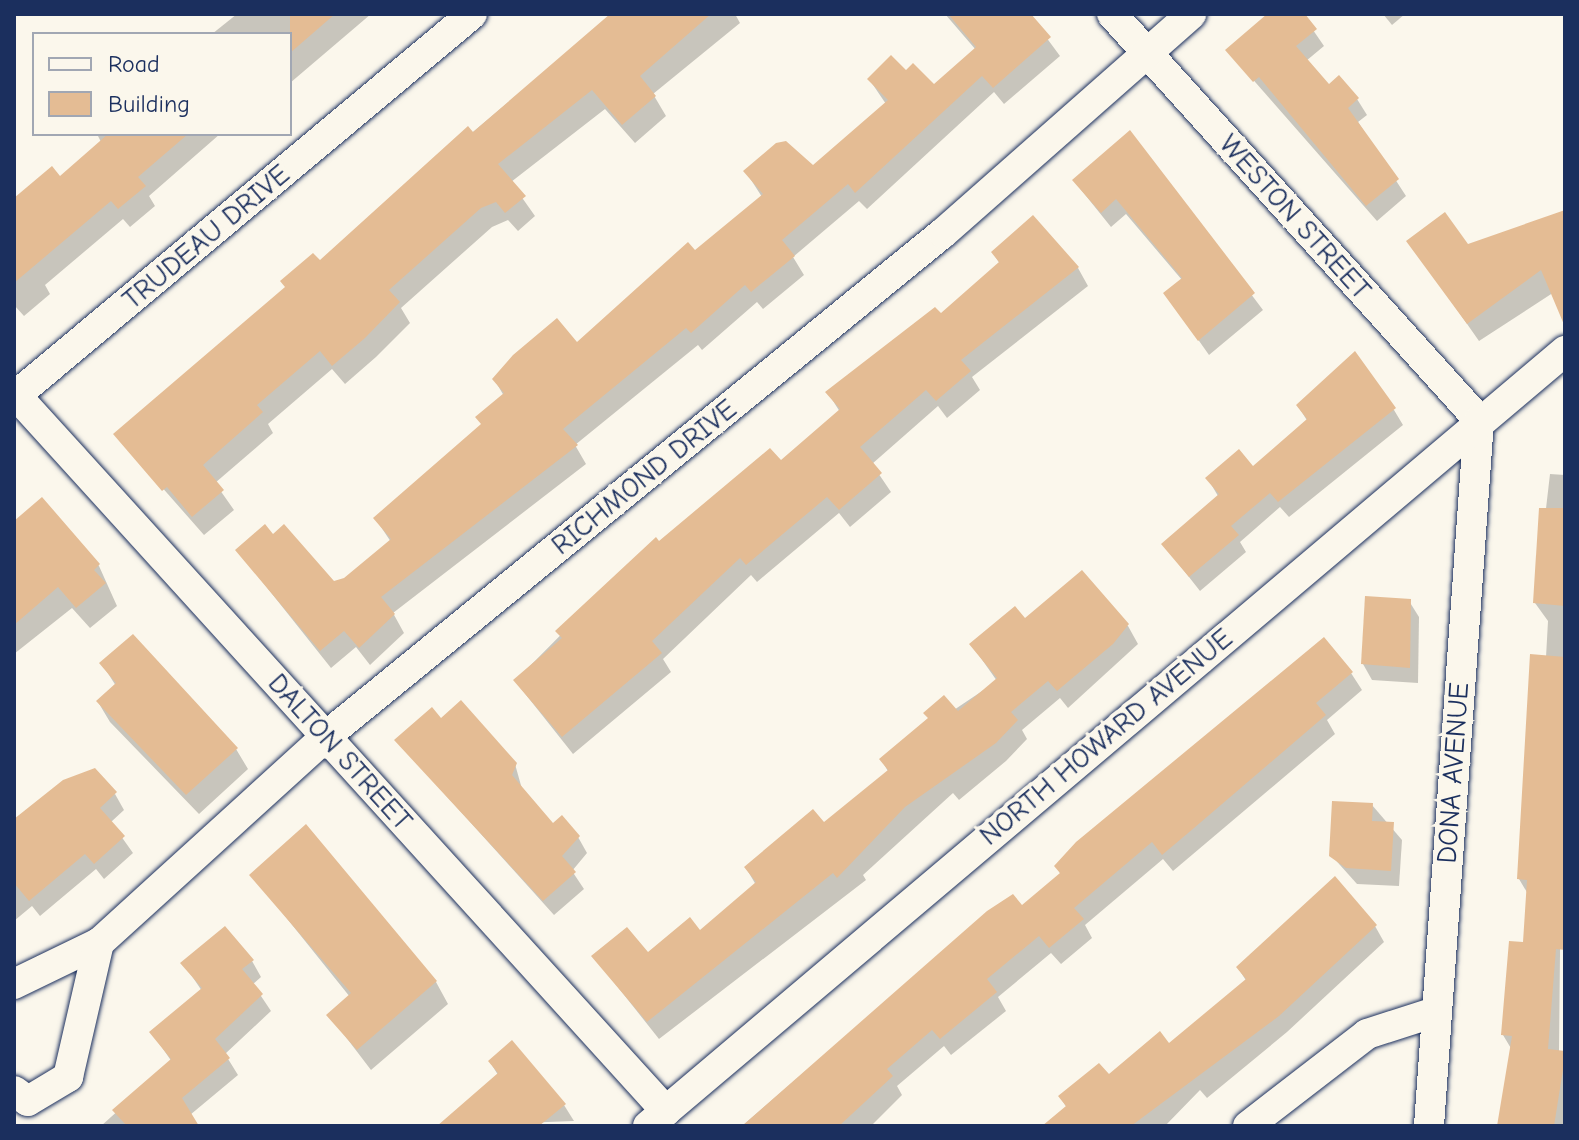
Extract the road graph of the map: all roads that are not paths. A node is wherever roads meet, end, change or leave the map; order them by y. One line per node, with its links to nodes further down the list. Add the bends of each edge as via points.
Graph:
1 (472, 14): 6 (street, TRUDEAU DRIVE)
2 (1112, 14): 4 (street, WESTON STREET)
3 (1191, 14): 4 (street, RICHMOND DRIVE)
4 (1147, 53): 7 (street, WESTON STREET); 8 (street, RICHMOND DRIVE, via 943,233)
5 (1565, 351): 7 (street, NORTH HOWARD AVENUE)
6 (15, 395): 8 (street, DALTON STREET)
7 (1479, 420): 11 (street, DONA AVENUE); 13 (street, NORTH HOWARD AVENUE)
8 (325, 737): 9 (street, RICHMOND DRIVE); 13 (street, DALTON STREET)
9 (99, 943): 10 (street, RICHMOND DRIVE); 12 (street, via 68,1077 28,1101)
10 (14, 984)
11 (1435, 1012): 14 (street, via 1367,1034); 15 (street, DONA AVENUE)
12 (14, 1091)
13 (657, 1119)
14 (1248, 1126)
15 (1429, 1126)

